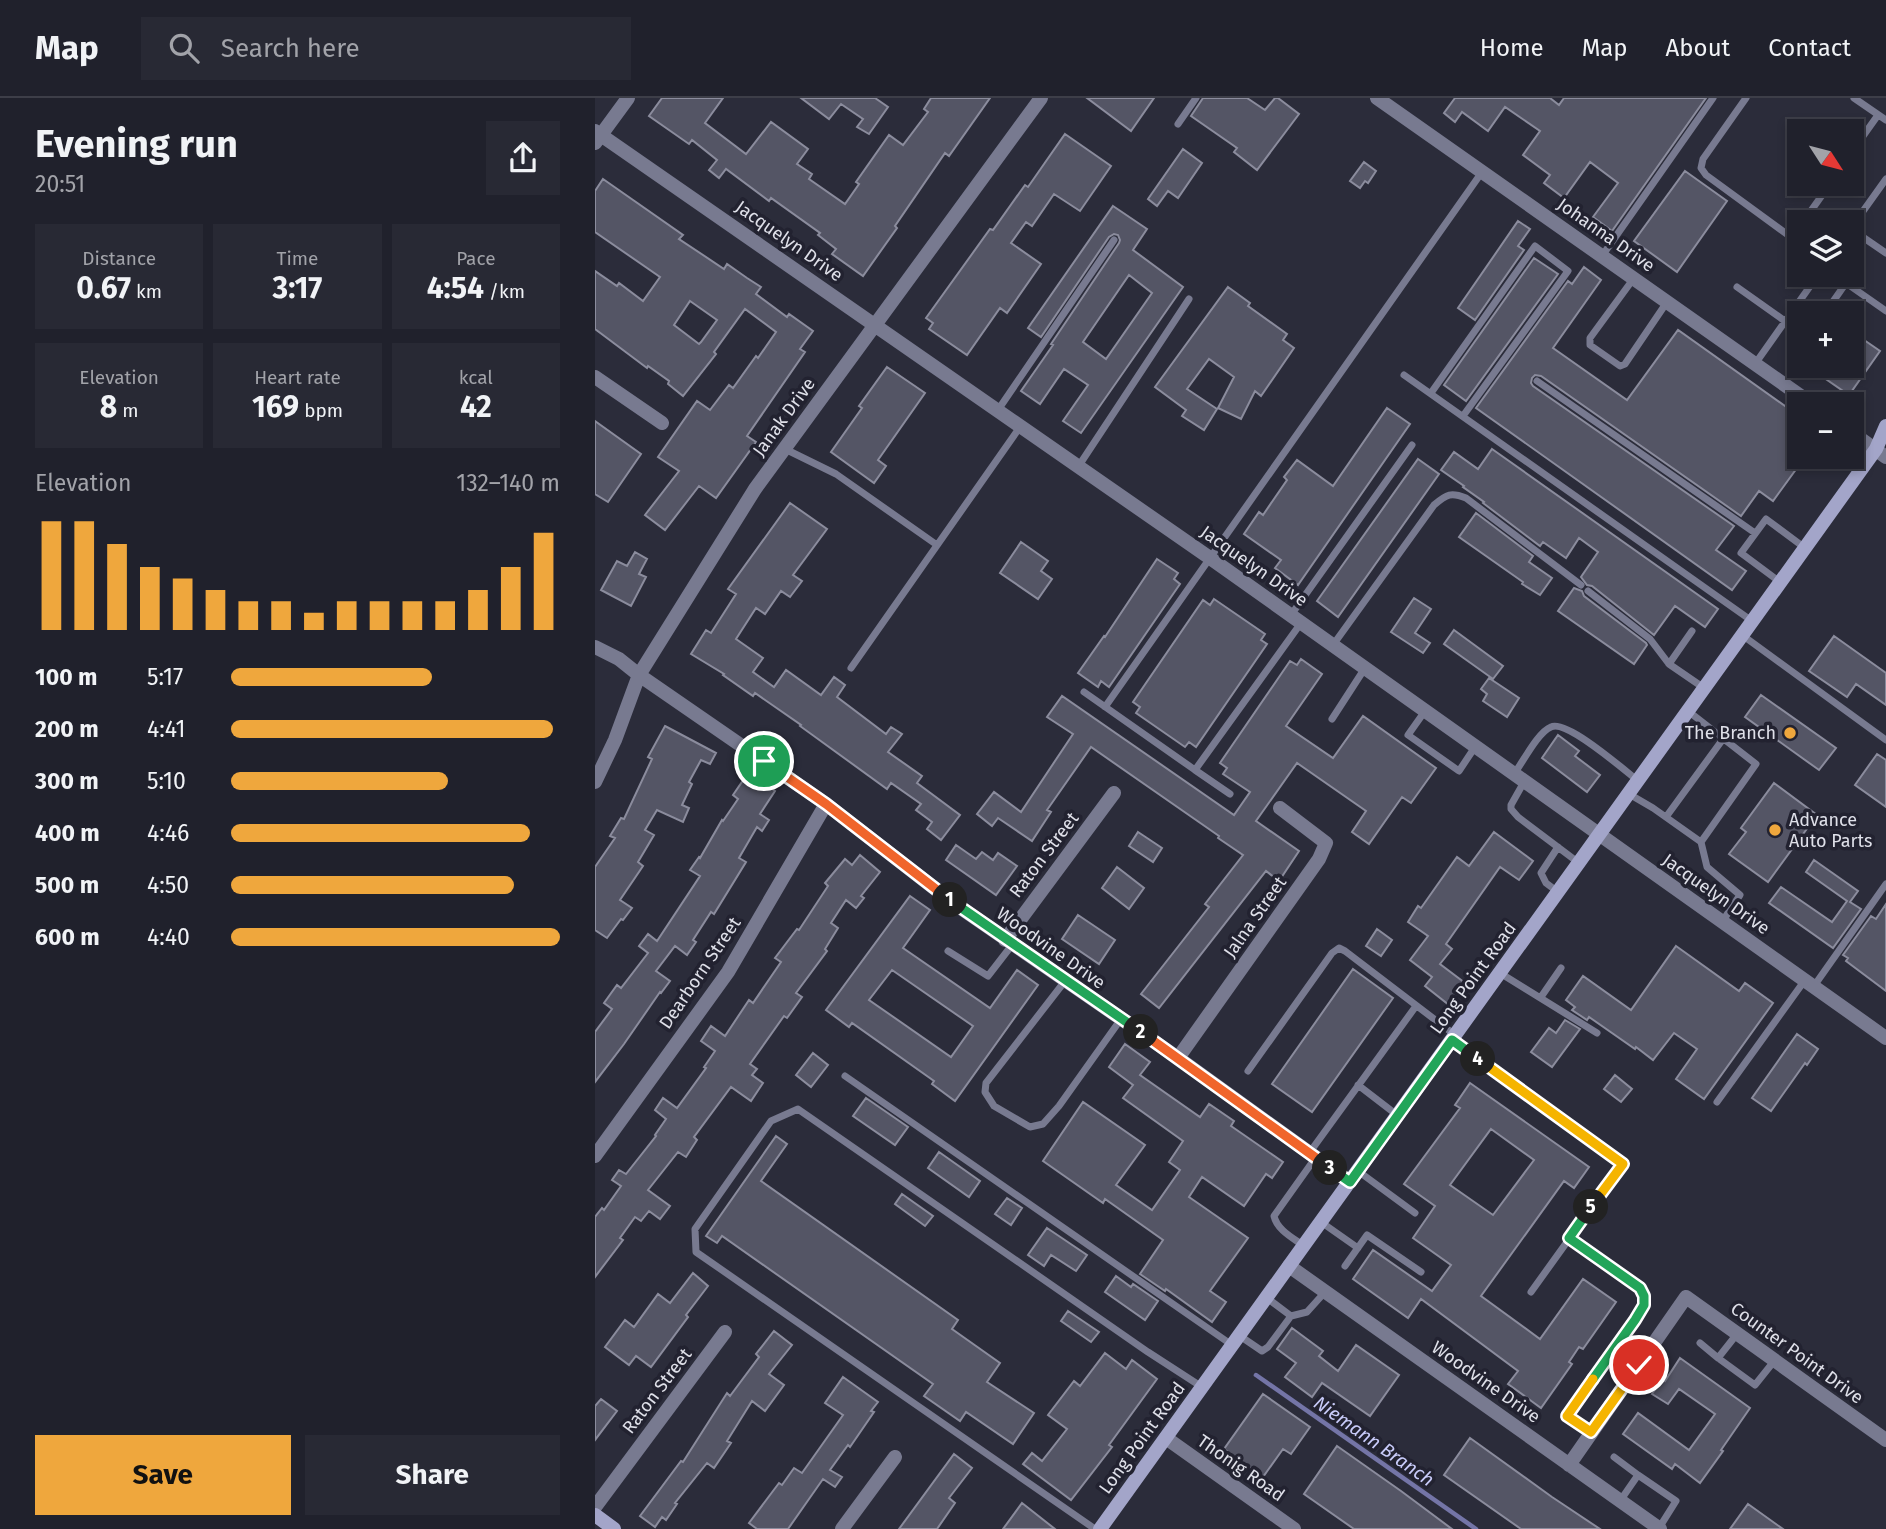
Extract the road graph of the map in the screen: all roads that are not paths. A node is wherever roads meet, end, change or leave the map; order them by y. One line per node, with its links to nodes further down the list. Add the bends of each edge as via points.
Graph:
1 (628, 98): 12 (street)
2 (1041, 98): 29 (street, Janak Drive)
3 (1196, 98): 10 (lane)
4 (1377, 98): 13 (street, Johanna Drive)
5 (1713, 98): 20 (lane)
6 (1746, 98): 16 (lane, via 1701,168)
7 (1854, 98): 8 (lane)
8 (1878, 115): 9 (lane); 11 (lane)
9 (1886, 120)
10 (1178, 124)
11 (1864, 135)
12 (597, 136): 29 (street, Jacquelyn Drive)
13 (1483, 171): 20 (street, Johanna Drive); 49 (lane)
14 (1886, 179): 15 (lane)
15 (1864, 210)
16 (1787, 234)
17 (1864, 237): 19 (lane)
18 (1114, 240): 36 (lane)
19 (1886, 253)
20 (1602, 256): 21 (street, Johanna Drive)
21 (1634, 278): 26 (street, Johanna Drive); 26 (lane, via 1590,338 1590,345 1620,366 1625,364)
22 (1737, 287): 28 (lane)
23 (1810, 287): 28 (lane)
24 (1189, 299): 45 (lane)
25 (1833, 301): 27 (lane, via 1846,283)
26 (1667, 302): 30 (street, Johanna Drive)
27 (1886, 312)
28 (1786, 321): 30 (lane)
29 (875, 324): 36 (street, Jacquelyn Drive); 43 (street, Janak Drive)
30 (1755, 364): 34 (street, Johanna Drive)
31 (1404, 375): 35 (lane)
32 (595, 377): 38 (street)
33 (1537, 380): 46 (lane)
34 (1795, 392)
35 (1431, 393): 37 (lane); 37 (lane, via 1535,246 1568,271)
36 (998, 411): 40 (street, Jacquelyn Drive)
37 (1463, 416): 54 (lane)
38 (662, 423)
39 (1886, 426): 44 (main road, Long Point Road)
40 (1020, 427): 45 (street, Jacquelyn Drive); 47 (lane)
41 (1864, 439): 44 (street)
42 (1412, 445): 53 (lane)
43 (785, 449): 47 (lane, via 836,474); 62 (street, Janak Drive)
44 (1882, 449): 48 (main road, Long Point Road)
45 (1078, 467): 49 (street, Jacquelyn Drive)
46 (1755, 533): 48 (lane, via 1766,519); 50 (lane, via 1741,553)
47 (937, 545): 60 (lane)
48 (1805, 548): 50 (main road, Long Point Road)
49 (1210, 558): 53 (street, Jacquelyn Drive); 65 (lane)
50 (1780, 582): 54 (main road, Long Point Road)
51 (1581, 585): 57 (lane, via 1466,498 1445,496)
52 (1588, 591): 59 (lane, via 1650,639)
53 (1296, 619): 57 (street, Jacquelyn Drive); 72 (lane)
54 (1752, 621): 56 (main road, Long Point Road)
55 (1692, 631): 59 (lane)
56 (1742, 635): 63 (main road, Long Point Road); 70 (lane)
57 (1333, 645): 61 (street, Jacquelyn Drive)
58 (595, 647): 62 (street, Woodvine Drive)
59 (1669, 664): 63 (lane)
60 (851, 668)
61 (1365, 668): 66 (street, Jacquelyn Drive); 68 (lane)
62 (639, 675): 75 (street, Janak Drive); 79 (street, Woodvine Drive)
63 (1704, 688): 67 (main road, Long Point Road)
64 (1084, 692): 65 (lane)
65 (1105, 707): 72 (lane)
66 (1425, 711): 71 (street, Jacquelyn Drive); 71 (lane, via 1408,735 1459,771)
67 (1688, 711): 69 (lane); 74 (main road, Long Point Road)
68 (1332, 719)
69 (1723, 739): 81 (lane); 83 (lane, via 1756,764)
70 (1886, 740)
71 (1476, 747): 73 (street, Jacquelyn Drive)
72 (1195, 770): 77 (lane)
73 (1520, 778): 74 (lane, via 1543,733 1556,725 1574,732); 82 (street, Jacquelyn Drive); 84 (lane, via 1511,809)
74 (1638, 780): 78 (main road, Long Point Road)
75 (595, 782)
76 (1114, 793): 89 (street, Raton Street)
77 (1230, 794)
78 (1629, 794): 81 (lane); 82 (main road, Long Point Road)
79 (826, 804): 89 (street, Woodvine Drive); 108 (street, Dearborn Street, via 728,972)
80 (1280, 808): 101 (street, Jalna Street, via 1326,843)
81 (1666, 817): 83 (lane)
82 (1599, 834): 85 (main road, Long Point Road); 88 (street, Jacquelyn Drive)
83 (1701, 842): 88 (lane, via 1707,867 1740,895)
84 (1558, 847): 85 (lane); 87 (lane, via 1541,873)
85 (1579, 863): 87 (main road, Long Point Road)
86 (1886, 884): 94 (lane)
87 (1558, 892): 92 (main road, Long Point Road)
88 (1722, 922): 94 (street, Jacquelyn Drive)
89 (1009, 942): 90 (lane, via 988,976); 93 (street, Woodvine Drive)
90 (948, 951)
91 (1561, 968): 95 (lane)
92 (1500, 973): 95 (lane); 99 (main road, Long Point Road)
93 (1065, 981): 97 (street, Woodvine Drive); 97 (lane, via 986,1083 985,1092 994,1106 1030,1127 1043,1124)
94 (1809, 984): 100 (street, Jacquelyn Drive); 105 (lane)
95 (1541, 997): 98 (lane)
96 (1416, 1006): 99 (lane); 102 (lane, via 1339,948); 104 (lane)
97 (1121, 1019): 101 (street, Woodvine Drive)
98 (1597, 1033)
99 (1454, 1038): 106 (main road, Long Point Road); 112 (lane, via 1623,1164)
100 (1886, 1038)
101 (1178, 1058): 107 (street, Woodvine Drive)
102 (1248, 1071)
103 (845, 1076): 124 (lane)
104 (1359, 1085): 106 (lane); 107 (lane)
105 (1717, 1102)
106 (1398, 1115): 109 (main road, Long Point Road)
107 (1313, 1155): 109 (street, Woodvine Drive); 113 (lane, via 1274,1216 1280,1228)
108 (595, 1156)
109 (1354, 1177): 110 (lane); 111 (main road, Long Point Road)
110 (1415, 1213)
111 (1321, 1222): 113 (main road, Long Point Road); 114 (lane)
112 (1569, 1238): 119 (lane); 129 (lane, via 1640,1288 1644,1296 1635,1320 1567,1416)
113 (1304, 1246): 115 (main road, Long Point Road)
114 (1357, 1248): 116 (lane); 117 (lane, via 1367,1235)
115 (1289, 1266): 118 (street, Woodvine Drive); 120 (main road, Long Point Road)
116 (1345, 1266)
117 (1421, 1272)
118 (1325, 1292): 121 (lane, via 1307,1312); 134 (street, Woodvine Drive)
119 (1531, 1292)
120 (1267, 1298): 121 (lane); 124 (main road, Long Point Road)
121 (1291, 1315): 124 (lane, via 1265,1350)
122 (725, 1332): 137 (street, Raton Street)
123 (1737, 1334): 126 (lane); 127 (street, Counter Point Drive); 129 (street, Counter Point Drive, via 1686,1297)
124 (1236, 1341): 128 (main road, Long Point Road)
125 (1700, 1343): 126 (lane)
126 (1719, 1358): 127 (lane, via 1755,1385)
127 (1775, 1360): 131 (street, Counter Point Drive)
128 (1202, 1387): 130 (main road, Long Point Road); 139 (lane, via 798,1109 771,1121 695,1229 695,1252)
129 (1591, 1432): 134 (street)
130 (1166, 1438): 139 (main road, Long Point Road); 142 (street, Thonig Road)
131 (1886, 1440)
132 (895, 1457): 141 (street)
133 (1614, 1457): 135 (lane)
134 (1569, 1465): 136 (street, Woodvine Drive)
135 (1638, 1475): 136 (lane); 143 (lane, via 1676,1501)
136 (1620, 1501): 143 (street, Woodvine Drive)
137 (595, 1507)
138 (595, 1515): 140 (main road)
139 (1103, 1527)
140 (614, 1529)
141 (842, 1529)
142 (1294, 1529)
143 (1659, 1529)

